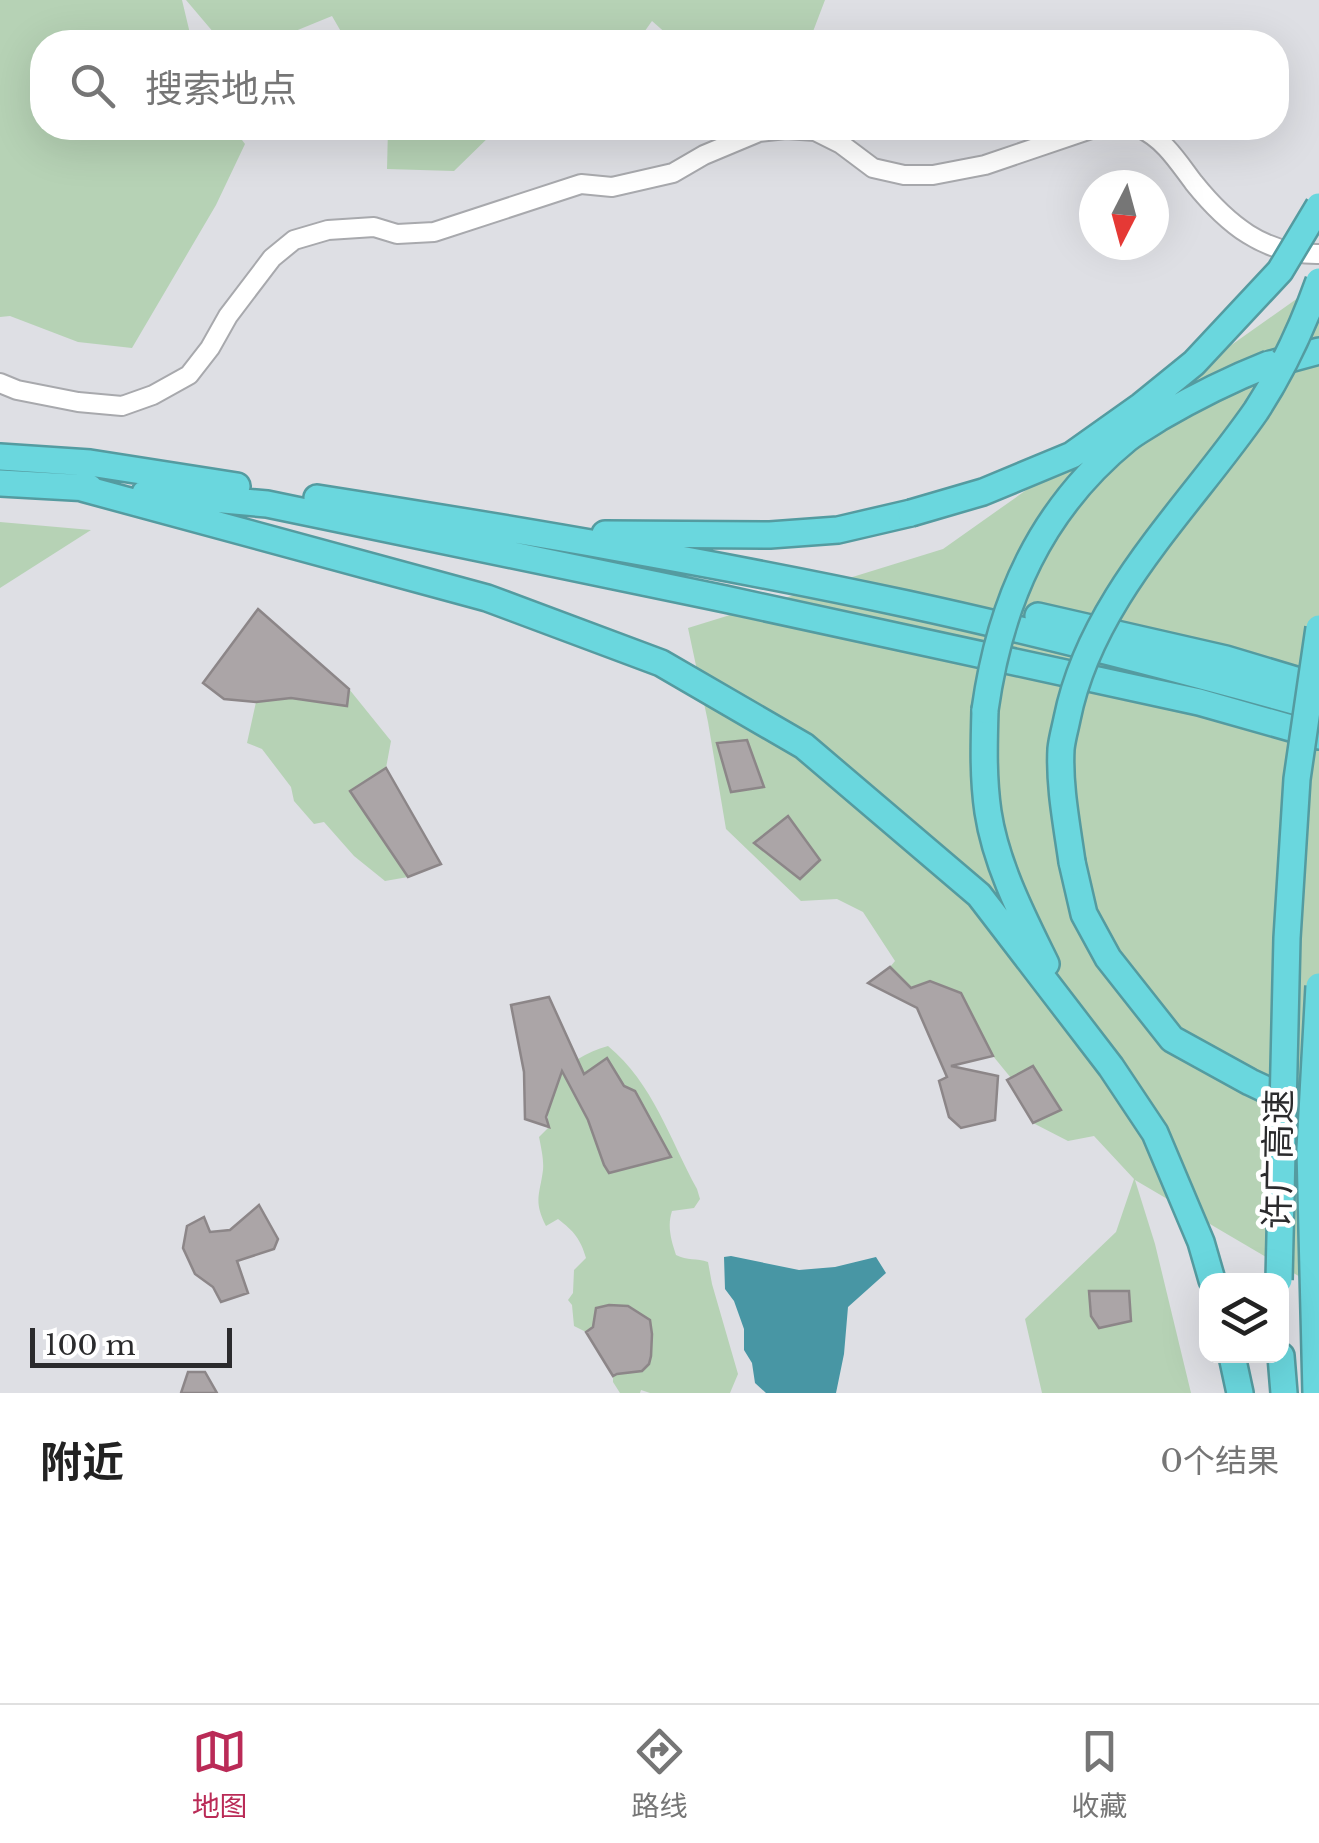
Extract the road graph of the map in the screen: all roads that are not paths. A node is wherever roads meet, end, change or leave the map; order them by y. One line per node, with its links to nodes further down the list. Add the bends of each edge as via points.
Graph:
1 (741, 140): 9 (street, via 672,173 612,187 581,184 434,232 397,234 374,227 294,240 272,258 189,375 122,406)
2 (833, 140): 3 (street, via 872,168 904,176 985,165)
3 (1059, 140)
4 (1160, 140): 6 (street, via 1215,208 1247,233 1270,248)
5 (1319, 206): 13 (highway, bridge, via 1280,270 1194,363 1072,455 983,492 838,530)
6 (1319, 254)
7 (1319, 281): 23 (highway, bridge, via 1259,406 1131,576 1096,635 1072,694 1061,748 1072,862 1084,914 1108,958 1172,1038 1250,1082)
8 (1319, 351): 22 (highway, bridge, via 1225,382 1128,438 1048,525 1001,626 985,710 988,814 1010,890)
9 (0, 383)
10 (0, 457): 13 (highway, via 90,463)
11 (0, 482): 12 (highway)
12 (78, 487): 17 (highway, via 267,504); 22 (highway, via 487,598 661,663 804,746 979,894)
13 (535, 534): 14 (highway)
14 (918, 606): 16 (highway, via 1024,613); 18 (highway)
15 (1319, 628): 25 (highway, bridge, via 1297,779 1287,938)
16 (1319, 687)
17 (1199, 702): 19 (highway); 20 (highway)
18 (1319, 708)
19 (1319, 736)
20 (1319, 749)
21 (1319, 986): 30 (highway, 许广高速, bridge, via 1310,1149)
22 (1070, 1014): 24 (highway, via 1155,1133)
23 (1319, 1110)
24 (1210, 1273)
25 (1279, 1273)
26 (1234, 1363): 29 (highway)
27 (1282, 1363): 28 (highway)
28 (1284, 1391)
29 (1240, 1393)
30 (1316, 1393)

